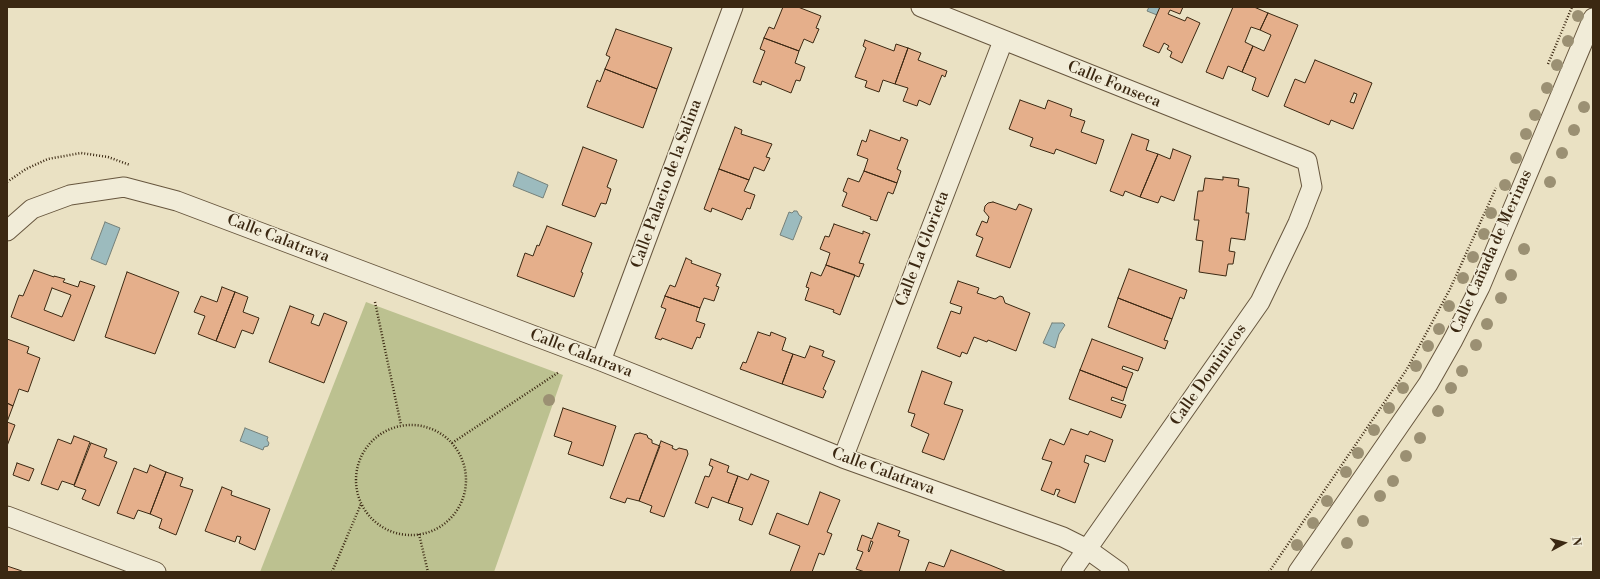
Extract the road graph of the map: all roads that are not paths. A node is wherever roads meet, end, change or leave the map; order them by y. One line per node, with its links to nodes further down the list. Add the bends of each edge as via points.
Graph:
1 (733, 7): 7 (street, Calle Palacio de la Salina)
2 (921, 7): 4 (street, Calle Fonseca)
3 (1593, 18): 14 (street, Calle Cañada de Merinas, via 1480,287 1453,340 1428,384)
4 (1003, 41): 5 (street, Calle Fonseca); 8 (street, Calle La Glorieta)
5 (1307, 162): 10 (street, Calle Dominicos, via 1312,186 1298,223 1260,302)
6 (7, 231): 7 (street, Calle Calatrava, via 32,209 70,195 124,187 177,201)
7 (601, 361): 8 (street, Calle Calatrava)
8 (843, 458): 10 (street, Calle Calatrava, via 1063,537)
9 (7, 516): 11 (street)
10 (1087, 549): 12 (street, Calle Dominicos); 13 (street, Calle Calatrava)
11 (156, 572)
12 (1070, 572)
13 (1119, 572)
14 (1298, 572)

